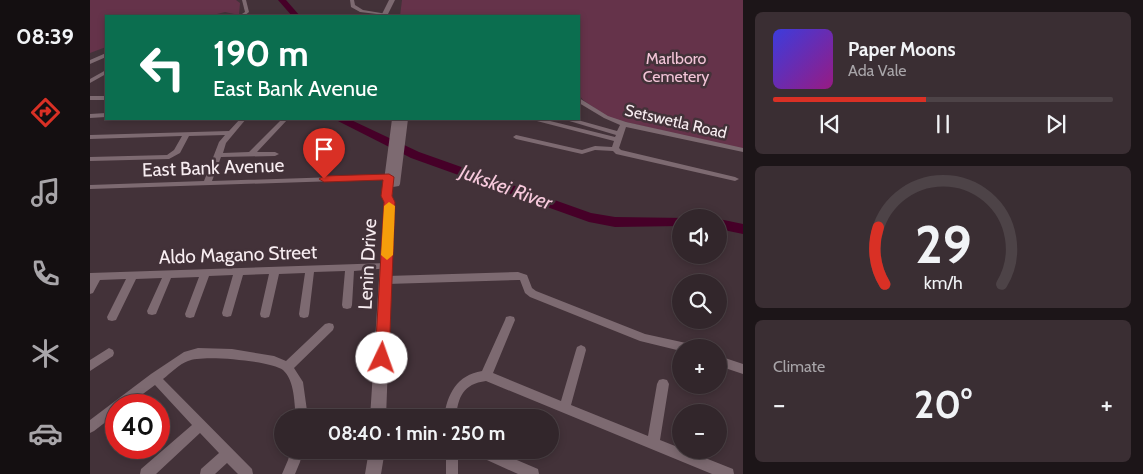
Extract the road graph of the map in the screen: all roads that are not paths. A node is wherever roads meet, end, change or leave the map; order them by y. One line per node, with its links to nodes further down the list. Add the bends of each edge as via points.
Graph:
1 (244, 0): 5 (street, via 247,12)
2 (352, 0): 6 (street, via 358,9)
3 (392, 0): 7 (street)
4 (397, 0): 8 (street)
5 (242, 15)
6 (382, 15)
7 (386, 15)
8 (387, 15)
9 (105, 55): 10 (street)
10 (90, 62)
11 (105, 73): 12 (street)
12 (97, 77): 13 (street); 14 (street)
13 (105, 79)
14 (90, 81)
15 (105, 98): 16 (street)
16 (91, 99)
17 (580, 101): 26 (street, Setswetla Road)
18 (105, 115): 19 (street)
19 (90, 116)
20 (242, 120): 27 (street)
21 (284, 120): 36 (street)
22 (396, 120): 38 (street)
23 (404, 120): 38 (street)
24 (540, 120): 31 (street)
25 (571, 120): 31 (street)
26 (624, 124): 31 (street); 33 (street, Setswetla Road)
27 (229, 133): 28 (street); 35 (street)
28 (187, 134): 29 (street); 37 (street, via 177,151 169,157)
29 (90, 137)
30 (516, 137): 32 (street, via 582,152 595,148)
31 (618, 137): 32 (street)
32 (615, 149): 40 (street)
33 (743, 150)
34 (275, 154): 36 (street)
35 (218, 155): 36 (street); 41 (street)
36 (250, 155)
37 (90, 159)
38 (394, 166): 39 (street, Lenin Drive)
39 (392, 177): 41 (street, East Bank Avenue); 48 (street, Lenin Drive)
40 (735, 179)
41 (207, 184): 42 (street, East Bank Avenue)
42 (90, 187)
43 (350, 268): 44 (street, Aldo Magano Street); 48 (street, Aldo Magano Street); 53 (street)
44 (310, 269): 45 (street, Aldo Magano Street); 58 (street)
45 (275, 270): 46 (street, Aldo Magano Street); 57 (street)
46 (239, 272): 47 (street, Aldo Magano Street); 55 (street)
47 (205, 273): 49 (street, Aldo Magano Street); 56 (street)
48 (387, 273): 62 (street, Aldo Magano Street, via 518,276 524,278 533,294 644,338); 75 (street, Lenin Drive)
49 (168, 274): 50 (street, Aldo Magano Street); 54 (street)
50 (133, 275): 51 (street, Aldo Magano Street); 59 (street)
51 (94, 277): 52 (street)
52 (90, 290)
53 (347, 305)
54 (152, 311)
55 (227, 313)
56 (190, 314)
57 (265, 314)
58 (304, 314)
59 (112, 317)
60 (510, 320): 69 (street)
61 (329, 327): 67 (street)
62 (672, 345)
63 (581, 350): 73 (street)
64 (110, 353): 66 (street)
65 (727, 364): 68 (street)
66 (90, 366)
67 (287, 367): 70 (street, via 260,358 198,353 184,357); 74 (street, via 297,382)
68 (743, 369)
69 (486, 376): 73 (street); 76 (street, via 474,378 459,387)
70 (155, 378): 72 (street); 78 (street)
71 (663, 384): 80 (street)
72 (134, 394)
73 (565, 407): 80 (street)
74 (301, 409)
75 (379, 409)
76 (452, 409)
77 (105, 416): 79 (street)
78 (200, 425): 81 (street); 86 (street)
79 (90, 428)
80 (653, 443): 93 (street)
81 (227, 454): 87 (street); 88 (street)
82 (294, 459): 89 (street)
83 (375, 459): 90 (street)
84 (452, 459): 91 (street)
85 (498, 459): 92 (street)
86 (146, 474)
87 (206, 474)
88 (247, 474)
89 (288, 474)
90 (373, 474)
91 (452, 474)
92 (533, 474)
93 (728, 474)

